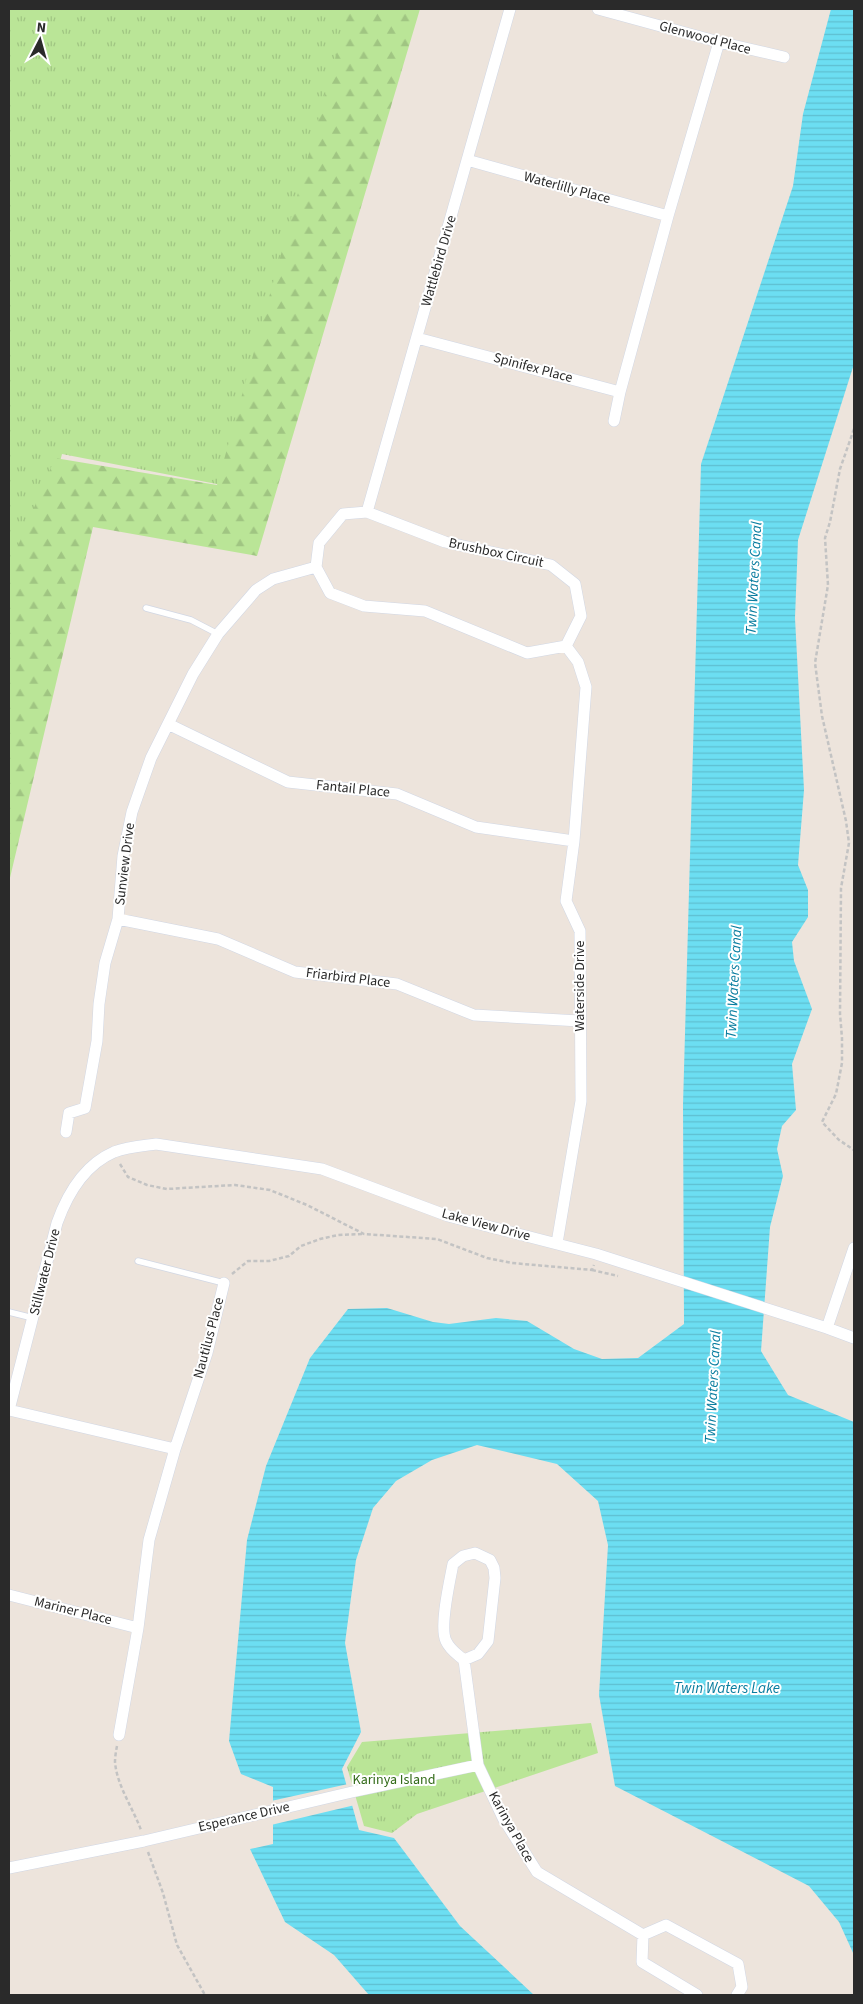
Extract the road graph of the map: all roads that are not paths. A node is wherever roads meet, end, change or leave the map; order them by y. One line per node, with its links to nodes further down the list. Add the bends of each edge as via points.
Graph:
1 (510, 9): 5 (street, Wattlebird Drive)
2 (598, 9): 3 (street, Glenwood Place)
3 (719, 42): 4 (street, Glenwood Place); 6 (street)
4 (784, 57)
5 (467, 160): 6 (street, Waterlilly Place); 7 (street, Wattlebird Drive)
6 (668, 216): 8 (street)
7 (417, 338): 8 (street, Spinifex Place); 10 (street, Wattlebird Drive)
8 (620, 392): 9 (street)
9 (614, 421)
10 (368, 512): 11 (street, Brushbox Circuit, via 343,514 319,542); 14 (street, Brushbox Circuit, via 445,542 552,565 575,584 581,616)
11 (316, 567): 13 (street, Sunview Drive, via 273,579 256,590); 14 (street, via 330,593 364,606 425,611 527,654)
12 (146, 608): 13 (lane, via 191,620)
13 (218, 634): 15 (street, Sunview Drive)
14 (566, 646): 16 (street, Waterside Drive, via 578,662 586,687)
15 (168, 724): 16 (street, Fantail Place, via 288,782 397,794 476,827); 17 (street, Sunview Drive, via 151,758 132,812 123,856)
16 (574, 841): 18 (street, Waterside Drive, via 566,901 580,931)
17 (118, 919): 18 (street, Friarbird Place, via 218,939 295,972 396,984 474,1015); 19 (street, Sunview Drive, via 106,963 85,1108 69,1113)
18 (580, 1021): 21 (street, Waterside Drive, via 581,1101)
19 (66, 1132)
20 (112, 1153): 21 (street, Lake View Drive, via 156,1144 322,1169 448,1216); 26 (street, Stillwater Drive, via 77,1182 65,1200)
21 (557, 1243): 27 (street, Lake View Drive)
22 (854, 1248): 27 (street)
23 (138, 1261): 24 (lane, Nautilus Place)
24 (224, 1283): 30 (street, Nautilus Place, via 207,1353)
25 (9, 1312): 26 (lane)
26 (33, 1318): 29 (street, Stillwater Drive)
27 (827, 1328): 28 (street, Lake View Drive)
28 (854, 1338)
29 (9, 1410): 30 (street)
30 (174, 1449): 32 (street, Nautilus Place, via 149,1540)
31 (9, 1595): 32 (street, Mariner Place)
32 (138, 1628): 34 (street)
33 (464, 1660): 33 (street, via 444,1639 445,1610 453,1564 463,1556 475,1553 490,1560 495,1578 488,1641 478,1654); 35 (street, Karinya Place)
34 (119, 1735)
35 (478, 1765): 36 (street, Esperance Drive, via 144,1841); 37 (street, Karinya Place, via 503,1818 537,1872)
36 (9, 1868)
37 (643, 1935): 38 (street, via 642,1962); 39 (street, via 666,1925 738,1964 742,1987)
38 (697, 1995)
39 (737, 1995)

